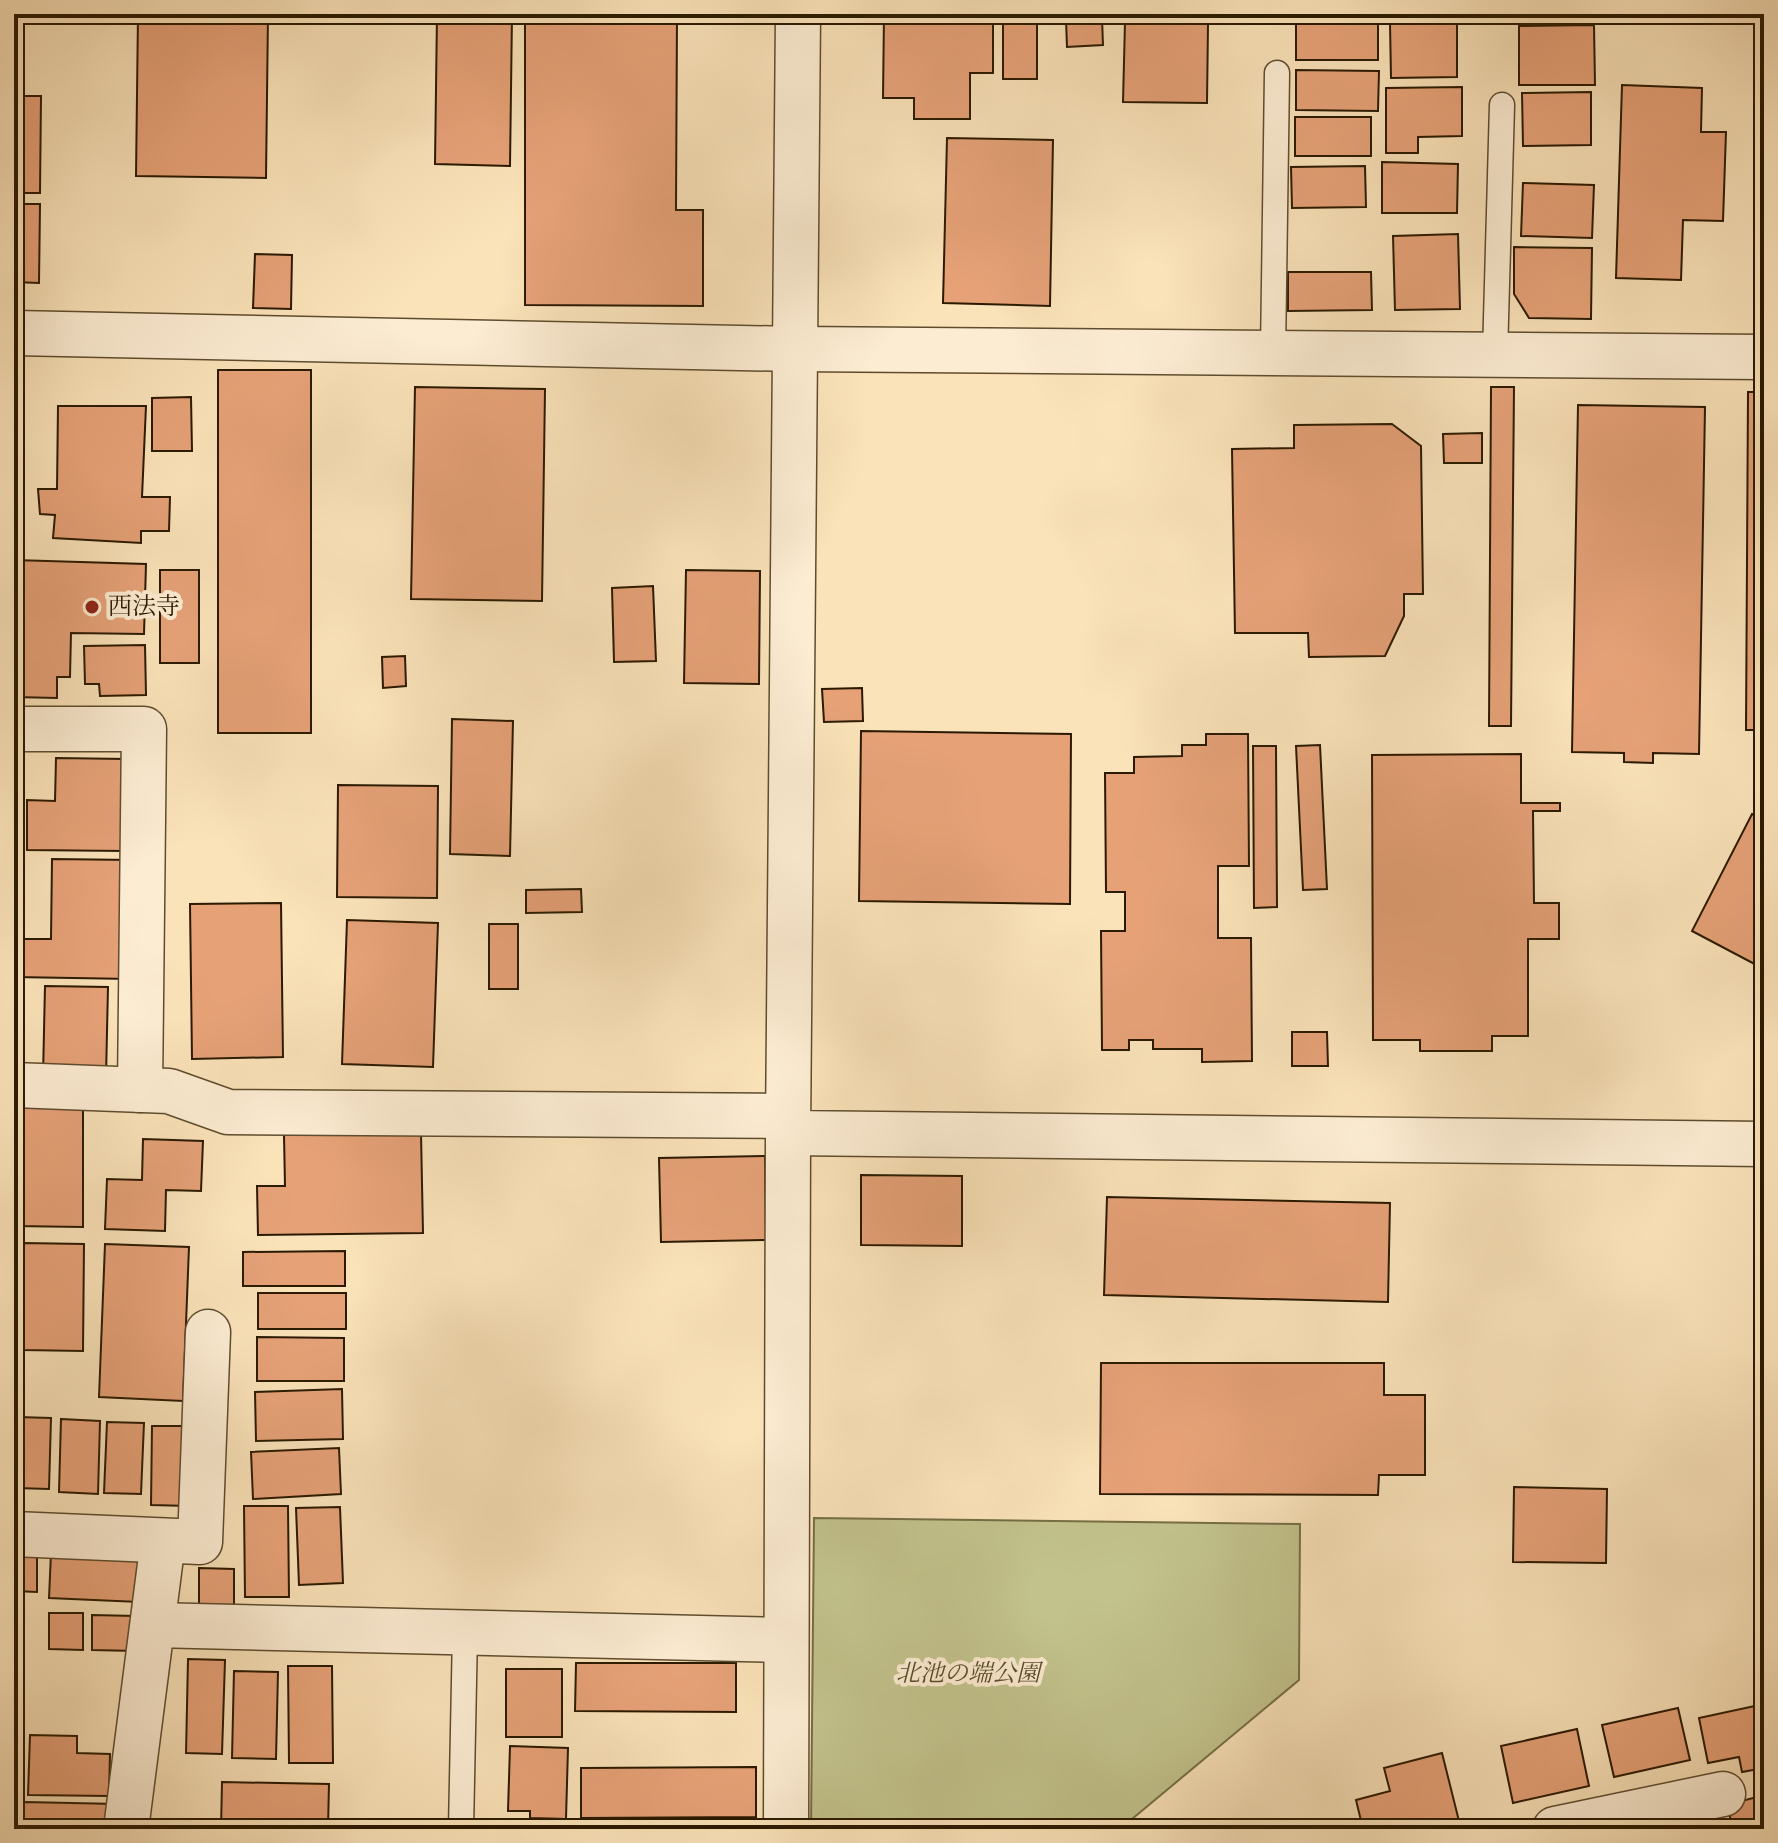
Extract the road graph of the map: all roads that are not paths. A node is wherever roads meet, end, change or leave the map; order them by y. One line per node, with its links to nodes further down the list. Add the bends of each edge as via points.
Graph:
1 (798, 14): 5 (street)
2 (1277, 73): 6 (lane)
3 (1502, 105): 7 (lane)
4 (14, 333): 5 (street)
5 (794, 349): 6 (street); 12 (street)
6 (1273, 353): 7 (street)
7 (1495, 355): 8 (street)
8 (1764, 357)
9 (14, 729): 11 (street, via 144,729)
10 (14, 1085): 11 (street)
11 (140, 1090): 12 (street, via 169,1091 228,1112)
12 (788, 1124): 13 (street); 19 (street)
13 (1764, 1144)
14 (208, 1332): 16 (street, via 200,1542)
15 (14, 1534): 16 (street)
16 (163, 1541): 17 (street)
17 (153, 1625): 18 (street); 21 (street)
18 (465, 1632): 19 (street); 22 (lane)
19 (786, 1640): 23 (street)
20 (1723, 1794): 24 (street)
21 (126, 1829)
22 (461, 1829)
23 (786, 1829)
24 (1555, 1829)

